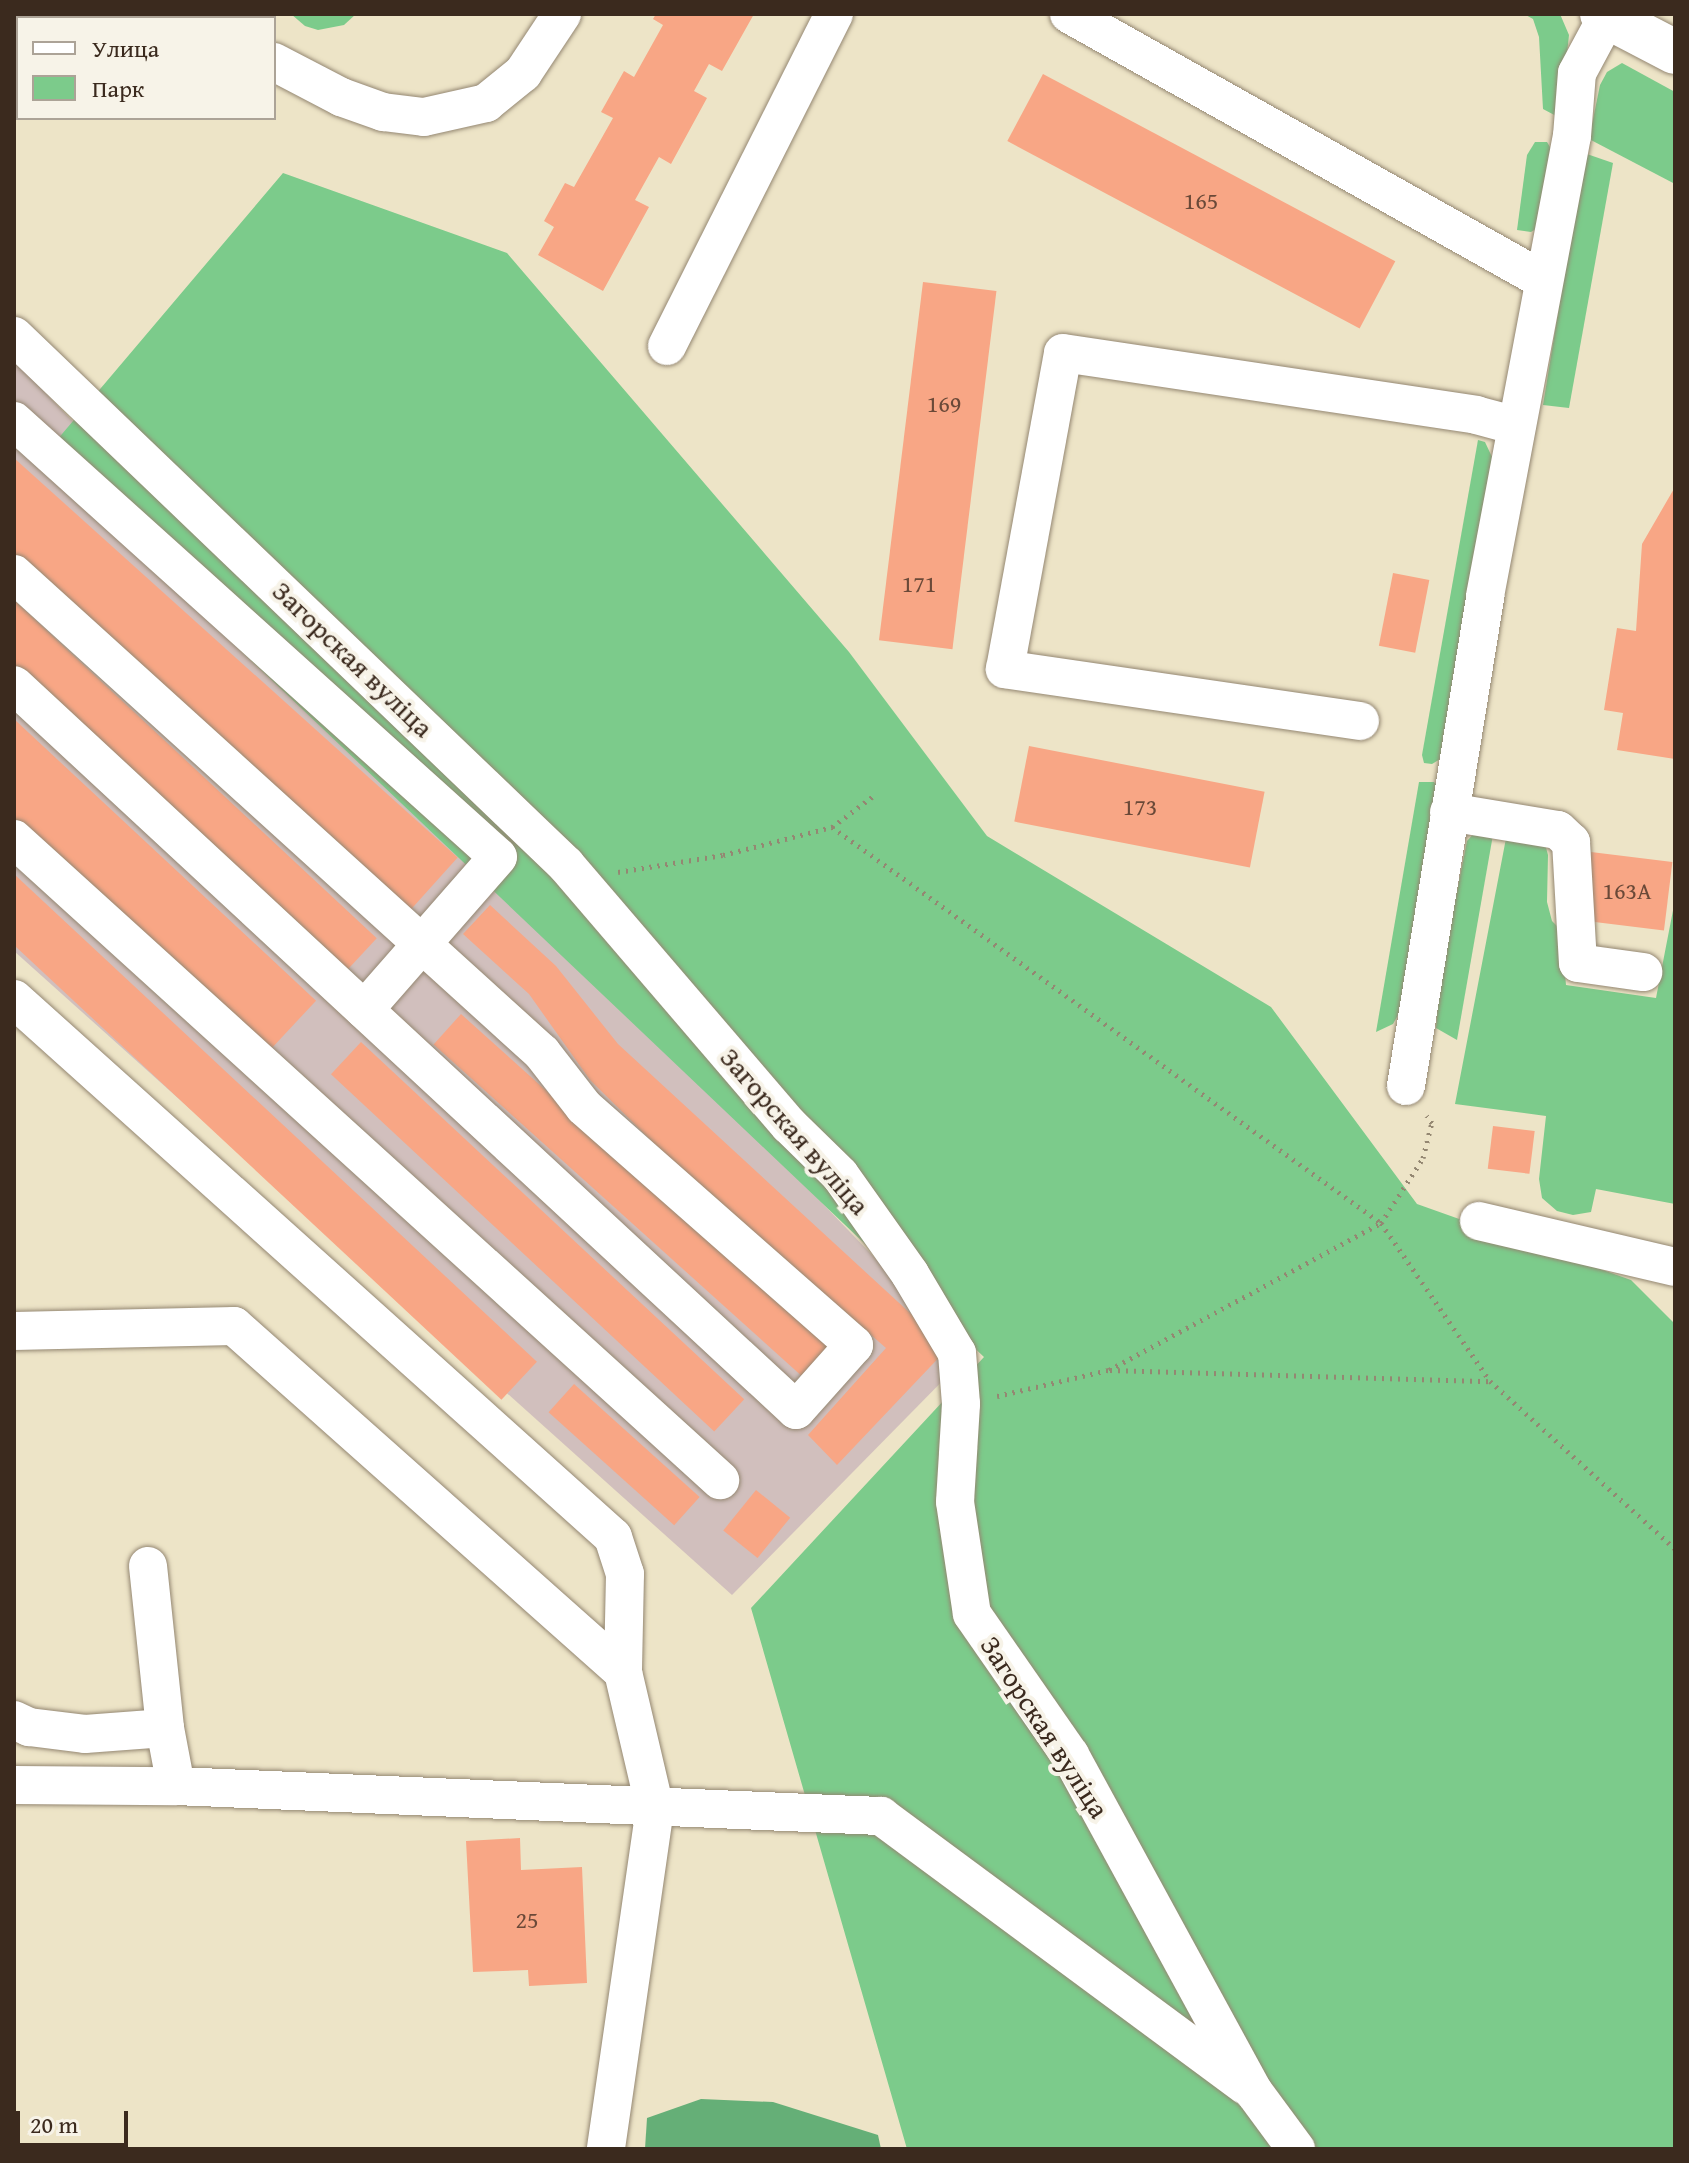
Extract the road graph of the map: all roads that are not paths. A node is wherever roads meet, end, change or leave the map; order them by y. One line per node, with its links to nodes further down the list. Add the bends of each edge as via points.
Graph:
1 (562, 14): 6 (street, via 523,73 486,103 424,117 383,112 341,97)
2 (834, 14): 9 (street)
3 (1069, 14): 7 (street)
4 (1605, 16): 5 (main road); 7 (street, via 1577,73 1572,136)
5 (1675, 52)
6 (276, 63)
7 (1543, 280): 11 (street)
8 (14, 336): 33 (street, Загорская вуліца, via 566,865 789,1125 840,1175 910,1274 957,1353 961,1404 955,1502 972,1614 1070,1755)
9 (667, 346)
10 (14, 421): 17 (street, via 498,857)
11 (1517, 426): 14 (street, via 1476,415 1063,353 1005,669); 15 (street)
12 (14, 574): 17 (street)
13 (14, 685): 20 (street)
14 (1360, 721)
15 (1449, 812): 18 (street, via 1558,830 1571,842 1578,963); 21 (street)
16 (14, 839): 25 (street)
17 (423, 943): 20 (street); 20 (street, via 542,1053 584,1107 854,1345 796,1410)
18 (1643, 972)
19 (14, 999): 27 (street, via 613,1537 625,1574)
20 (364, 1010)
21 (1406, 1086)
22 (1479, 1221): 23 (street)
23 (1675, 1267)
24 (14, 1331): 27 (street, via 234,1326)
25 (720, 1480)
26 (148, 1566): 29 (street)
27 (623, 1672): 32 (street)
28 (14, 1720): 29 (street, via 85,1734)
29 (165, 1728): 31 (street)
30 (14, 1785): 31 (street)
31 (176, 1786): 32 (street)
32 (655, 1808): 33 (street, via 881,1816); 34 (street)
33 (1254, 2092): 35 (street, Загорская вуліца)
34 (606, 2149)
35 (1296, 2149)

